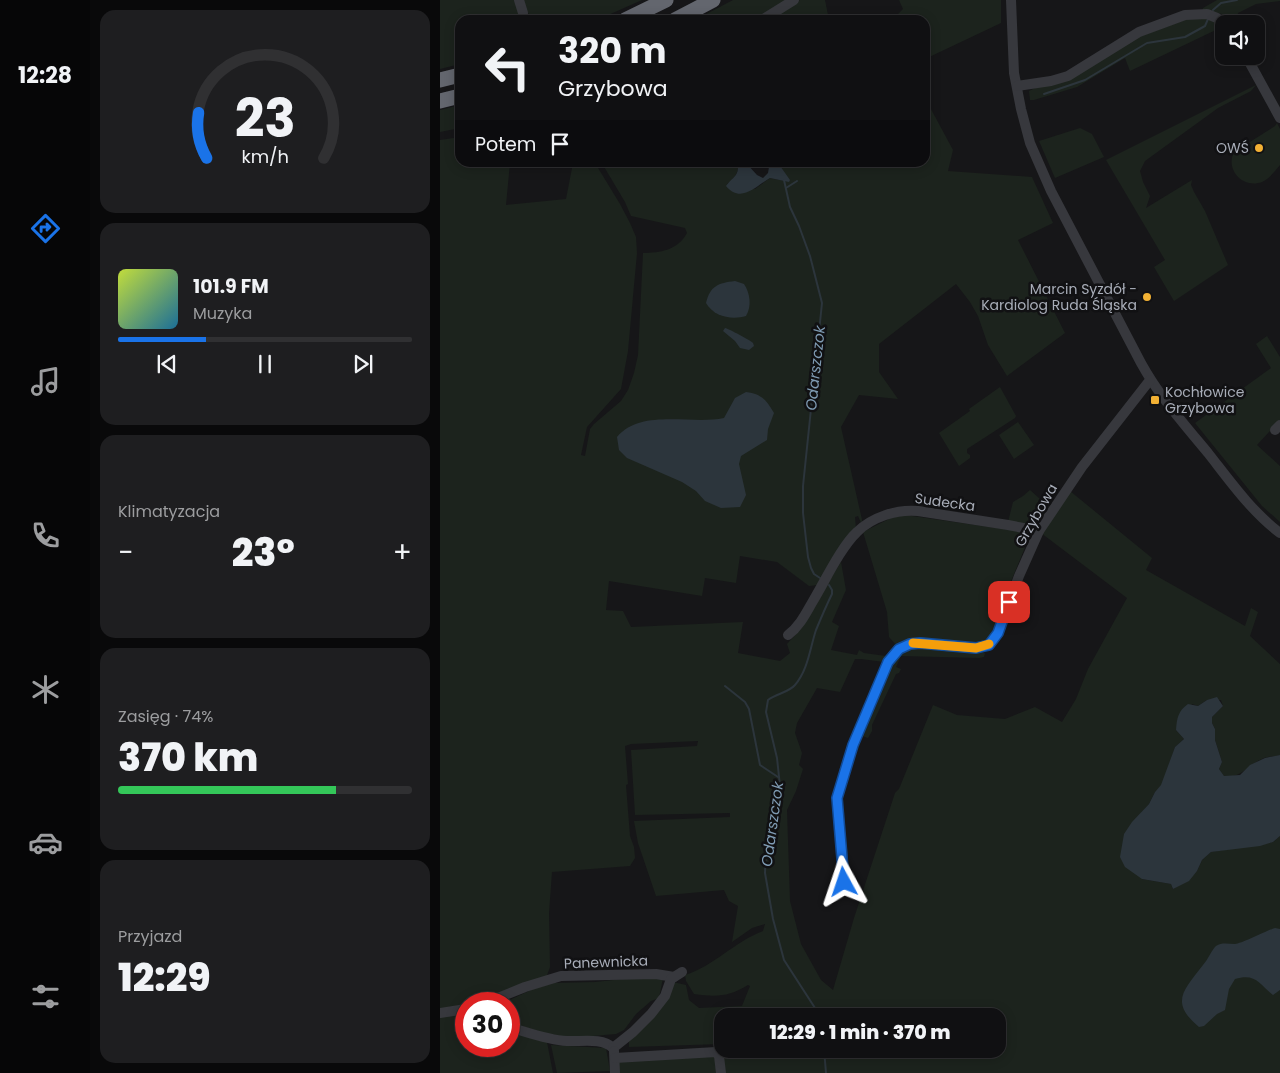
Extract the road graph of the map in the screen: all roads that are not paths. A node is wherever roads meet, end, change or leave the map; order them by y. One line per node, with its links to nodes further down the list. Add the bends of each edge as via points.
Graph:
1 (519, 0): 6 (street)
2 (666, 0): 7 (highway)
3 (713, 0): 8 (highway)
4 (794, 0): 9 (street)
5 (1011, 0): 14 (street)
6 (523, 13)
7 (634, 15)
8 (684, 15)
9 (770, 15)
10 (1215, 17): 14 (street, via 1206,14 1185,15 1139,32 1068,76)
11 (1251, 65): 17 (street)
12 (455, 76): 13 (highway)
13 (440, 80)
14 (1016, 86): 18 (street, via 1026,131 1043,174)
15 (455, 97): 16 (highway)
16 (440, 101)
17 (1280, 118)
18 (1150, 380): 19 (street, Grzybowa, via 1082,467); 20 (street, via 1246,500)
19 (1039, 531): 21 (street, Sudecka, via 910,510 888,514 856,532 800,623); 22 (street, Grzybowa, via 992,642 976,648 910,644 899,649 888,662 853,745 837,798)
20 (1280, 533)
21 (788, 635)
22 (844, 882)
23 (512, 992): 27 (street, Panewnicka, via 561,976 678,974 671,979 665,996 655,1009)
24 (455, 1011): 25 (street)
25 (440, 1013)
26 (520, 1030): 27 (street, via 564,1041 604,1043)
27 (614, 1053): 28 (street); 29 (street, via 716,1052)
28 (615, 1073)
29 (721, 1073)

